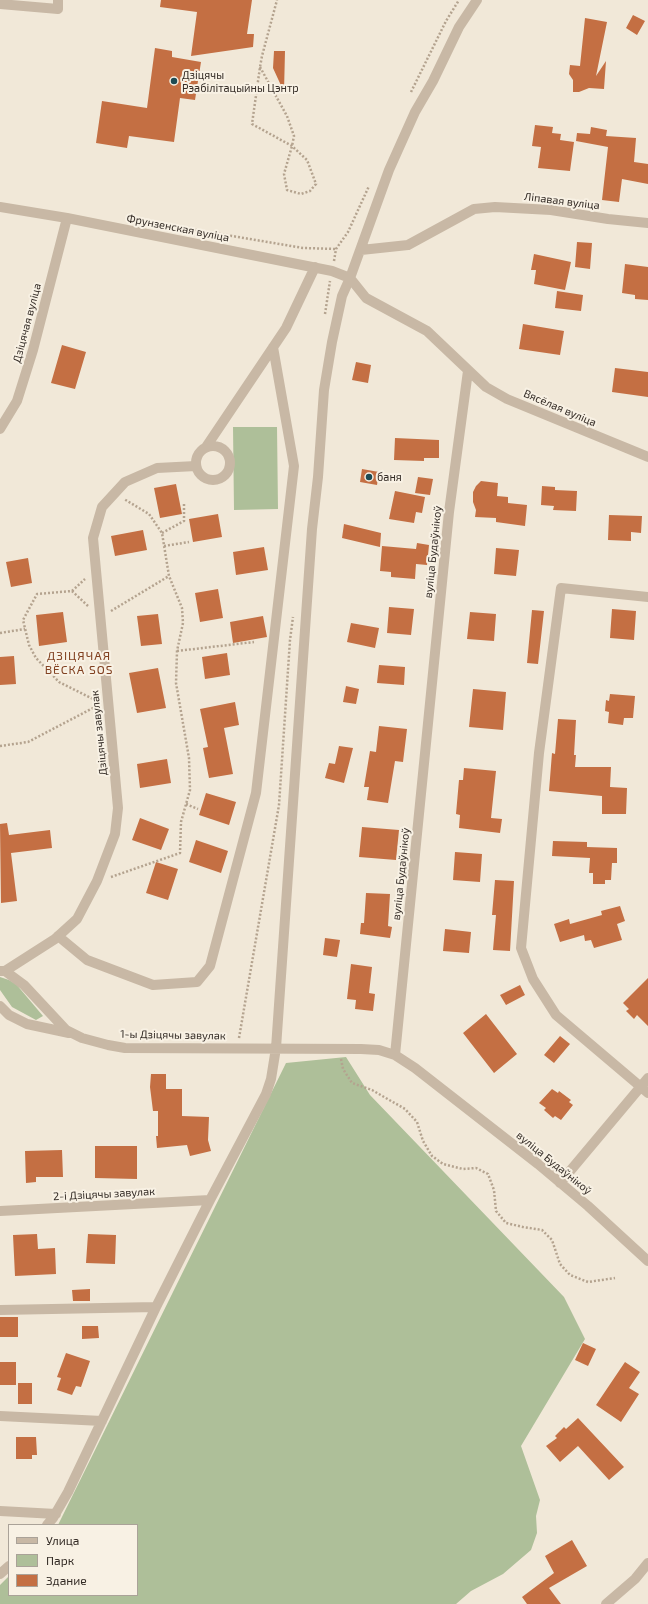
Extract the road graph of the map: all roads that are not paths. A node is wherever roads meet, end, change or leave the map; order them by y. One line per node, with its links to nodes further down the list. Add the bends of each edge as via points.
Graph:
1 (58, 0): 3 (street, via 58,9)
2 (476, 0): 7 (street, via 459,27 415,112 390,170)
3 (0, 4)
4 (0, 207): 5 (street, Фрунзенская вуліца)
5 (67, 218): 8 (street, Фрунзенская вуліца); 12 (street, Дзіцячая вуліца, via 17,401)
6 (648, 222): 7 (street, Ліпавая вуліца, via 551,210 495,207 474,209 408,245)
7 (361, 250): 9 (street)
8 (315, 266): 9 (street, Фрунзенская вуліца); 10 (street, via 286,328)
9 (350, 278): 11 (street, Вясёлая вуліца, via 366,298 427,331); 21 (street, via 342,296 324,390 311,537)
10 (273, 347): 13 (street); 17 (street, via 294,466 256,793 210,966 197,982 153,985 87,960)
11 (468, 372): 14 (street, Вясёлая вуліца, via 486,387 507,399); 22 (street, вуліца Будаўнікоў, via 449,512)
12 (0, 429)
13 (206, 447): 15 (street, via 198,454); 15 (street, via 215,446 223,449 230,459 229,469 224,476 213,480 203,476)
14 (648, 457)
15 (196, 466): 17 (street, Дзіцячы завулак, via 156,468 125,482 102,507 93,538 118,808 115,834 97,881 78,919)
16 (648, 597): 24 (street, via 561,588 539,753 521,948 533,978 556,1015)
17 (58, 936): 18 (street, Дзіцячы завулак)
18 (2, 971): 20 (street, 1-ы Дзіцячы завулак, via 24,985 54,1019)
19 (0, 1006): 20 (street, via 9,1015 26,1024)
20 (73, 1034): 21 (street, 1-ы Дзіцячы завулак, via 125,1048)
21 (276, 1048): 22 (street, 1-ы Дзіцячы завулак, via 379,1050); 26 (street, via 266,1094)
22 (395, 1054): 25 (street, вуліца Будаўнікоў)
23 (648, 1078): 24 (street)
24 (644, 1090): 25 (street)
25 (560, 1183): 28 (street, вуліца Будаўнікоў)
26 (210, 1200): 27 (street, 2-і Дзіцячы завулак); 29 (street)
27 (0, 1211)
28 (648, 1261)
29 (156, 1307): 30 (street); 32 (street)
30 (0, 1310)
31 (0, 1416): 32 (street)
32 (102, 1421): 34 (street)
33 (0, 1512): 34 (street)
34 (56, 1514): 35 (street)
35 (48, 1524)
36 (648, 1563): 39 (street)
37 (8, 1567): 38 (street)
38 (0, 1574)
39 (606, 1604)

